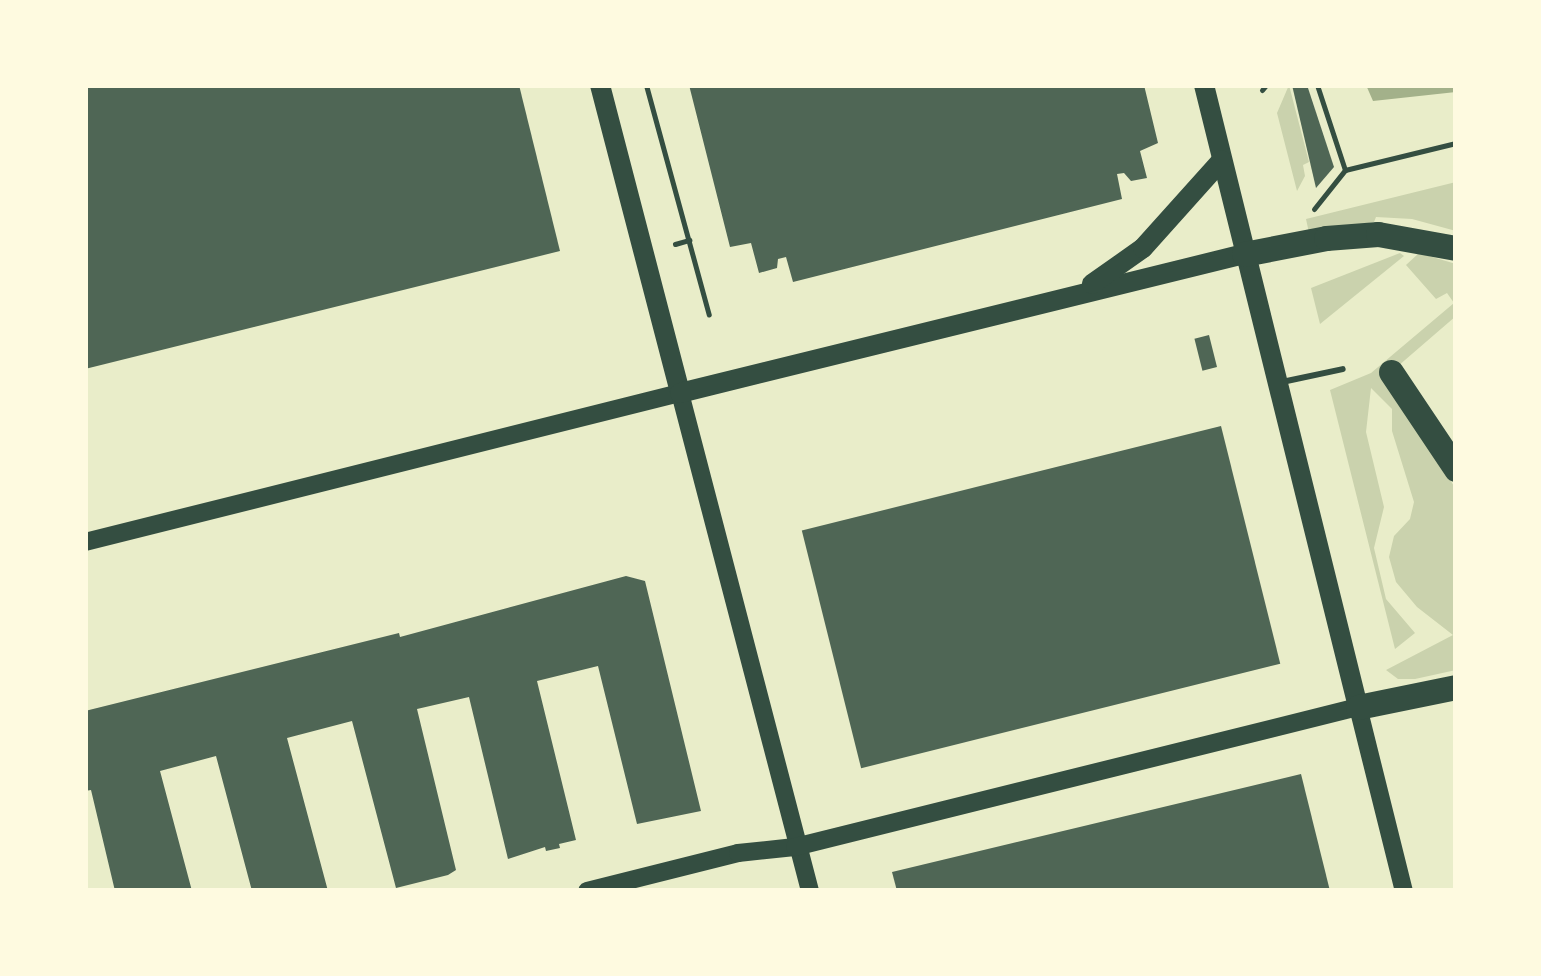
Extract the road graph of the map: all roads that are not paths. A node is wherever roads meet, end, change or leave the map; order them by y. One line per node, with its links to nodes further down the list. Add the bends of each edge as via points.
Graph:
1 (600, 85): 10 (main road)
2 (1204, 85): 3 (main road)
3 (1222, 160): 5 (main road); 6 (main road, via 1143,248)
4 (1456, 248): 5 (highway, via 1378,234)
5 (1244, 254): 6 (main road); 9 (main road)
6 (1082, 292): 10 (main road)
7 (1343, 368): 9 (lane)
8 (1391, 372): 11 (highway)
9 (1276, 383): 14 (main road)
10 (680, 393): 12 (street); 15 (street)
11 (1456, 469)
12 (85, 542)
13 (1456, 686): 14 (highway)
14 (1358, 707): 15 (street); 18 (street)
15 (796, 846): 16 (street, via 738,853); 17 (street)
16 (587, 891)
17 (810, 891)
18 (1404, 891)

